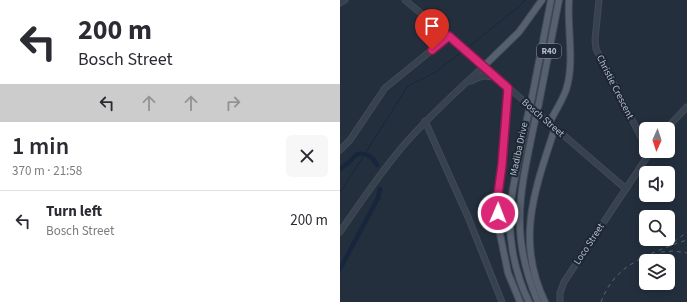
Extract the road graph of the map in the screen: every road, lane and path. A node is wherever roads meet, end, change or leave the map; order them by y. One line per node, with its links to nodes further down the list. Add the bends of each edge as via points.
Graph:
1 (345, 0): 8 (street)
2 (405, 0): 9 (street, Bosch Street)
3 (542, 0): 10 (main road, via 519,32)
4 (550, 0): 26 (main road, Madiba Drive / R40, bridge, via 510,213 516,265)
5 (559, 0): 27 (main road, Madiba Drive / R40, bridge, via 522,183 519,224 525,267)
6 (569, 0): 17 (main road, via 570,75 566,91)
7 (599, 0): 19 (street, Christie Crescent, via 596,49)
8 (340, 3)
9 (449, 36): 10 (street, Bosch Street); 20 (street, via 385,88 350,140)
10 (484, 66): 11 (street, Bosch Street); 12 (street)
11 (496, 77): 12 (street, via 482,76); 13 (street, Bosch Street)
12 (463, 86): 15 (street)
13 (508, 88): 17 (street, Bosch Street); 25 (main road, via 498,194 499,228 508,273)
14 (687, 107): 16 (street)
15 (425, 122): 23 (street, via 386,166); 24 (street, via 473,229)
16 (673, 122)
17 (549, 123): 18 (street, Bosch Street)
18 (555, 128): 22 (street, Bosch Street); 28 (main road, via 534,193 530,222 532,260)
19 (639, 133)
20 (340, 150)
21 (646, 158): 22 (street, Loco Street)
22 (626, 189): 29 (street, Loco Street, via 564,282)
23 (340, 232)
24 (502, 302)
25 (520, 302)
26 (529, 302)
27 (538, 302)
28 (545, 302)
29 (560, 302)

